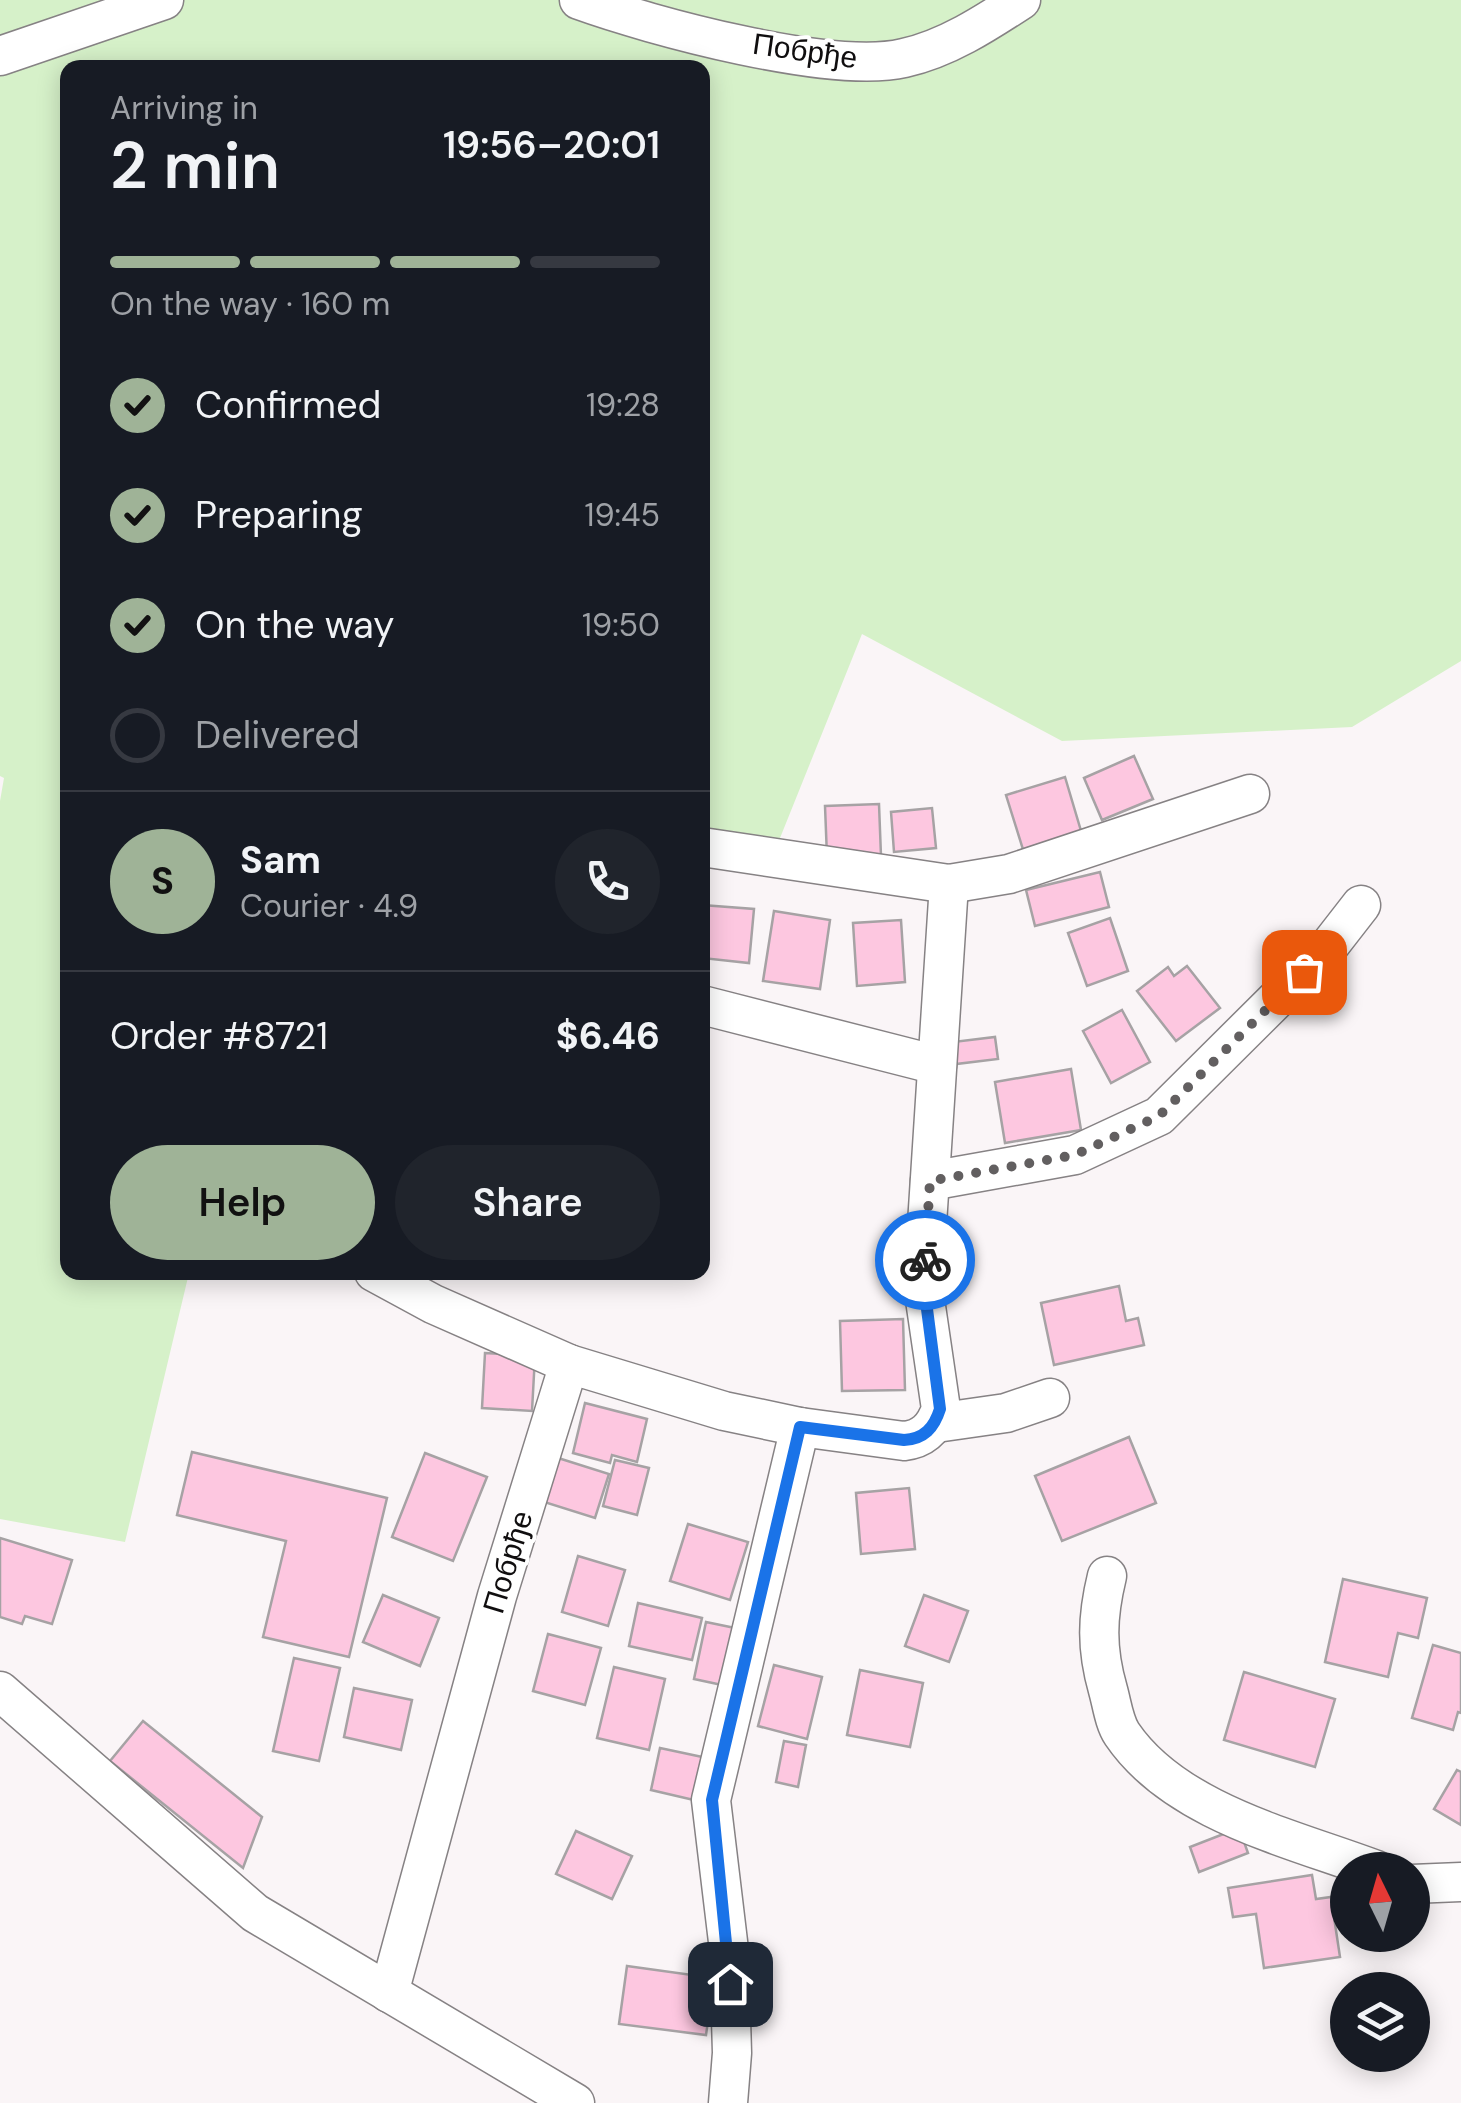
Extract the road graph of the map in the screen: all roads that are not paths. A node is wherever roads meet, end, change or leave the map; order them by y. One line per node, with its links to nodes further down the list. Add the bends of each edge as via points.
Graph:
1 (164, 0): 4 (street)
2 (579, 0): 3 (street, Побрђе, via 852,63 905,58 975,29)
3 (1021, 0)
4 (0, 56)
5 (1250, 794): 7 (street, via 1009,874)
6 (710, 848): 7 (street)
7 (949, 884): 10 (street)
8 (1361, 904): 11 (street, via 1326,950 1159,1116 1075,1155)
9 (710, 1006): 10 (street)
10 (937, 1065): 11 (street)
11 (930, 1181): 16 (street, via 924,1286 940,1409)
12 (403, 1280): 13 (street)
13 (432, 1288): 14 (street)
14 (570, 1364): 17 (street); 23 (street, Побрђе, via 497,1596)
15 (1050, 1398): 16 (street, via 1006,1413)
16 (936, 1423): 17 (street, via 919,1439 904,1440)
17 (800, 1427): 25 (street, via 712,1800 729,1950)
18 (1107, 1576): 20 (street, via 1097,1619 1119,1730 1164,1781 1211,1807)
19 (0, 1691): 23 (street, via 255,1913)
20 (1330, 1852)
21 (1461, 1882): 22 (street)
22 (1430, 1883)
23 (390, 1993): 24 (street)
24 (576, 2103)
25 (728, 2103)

